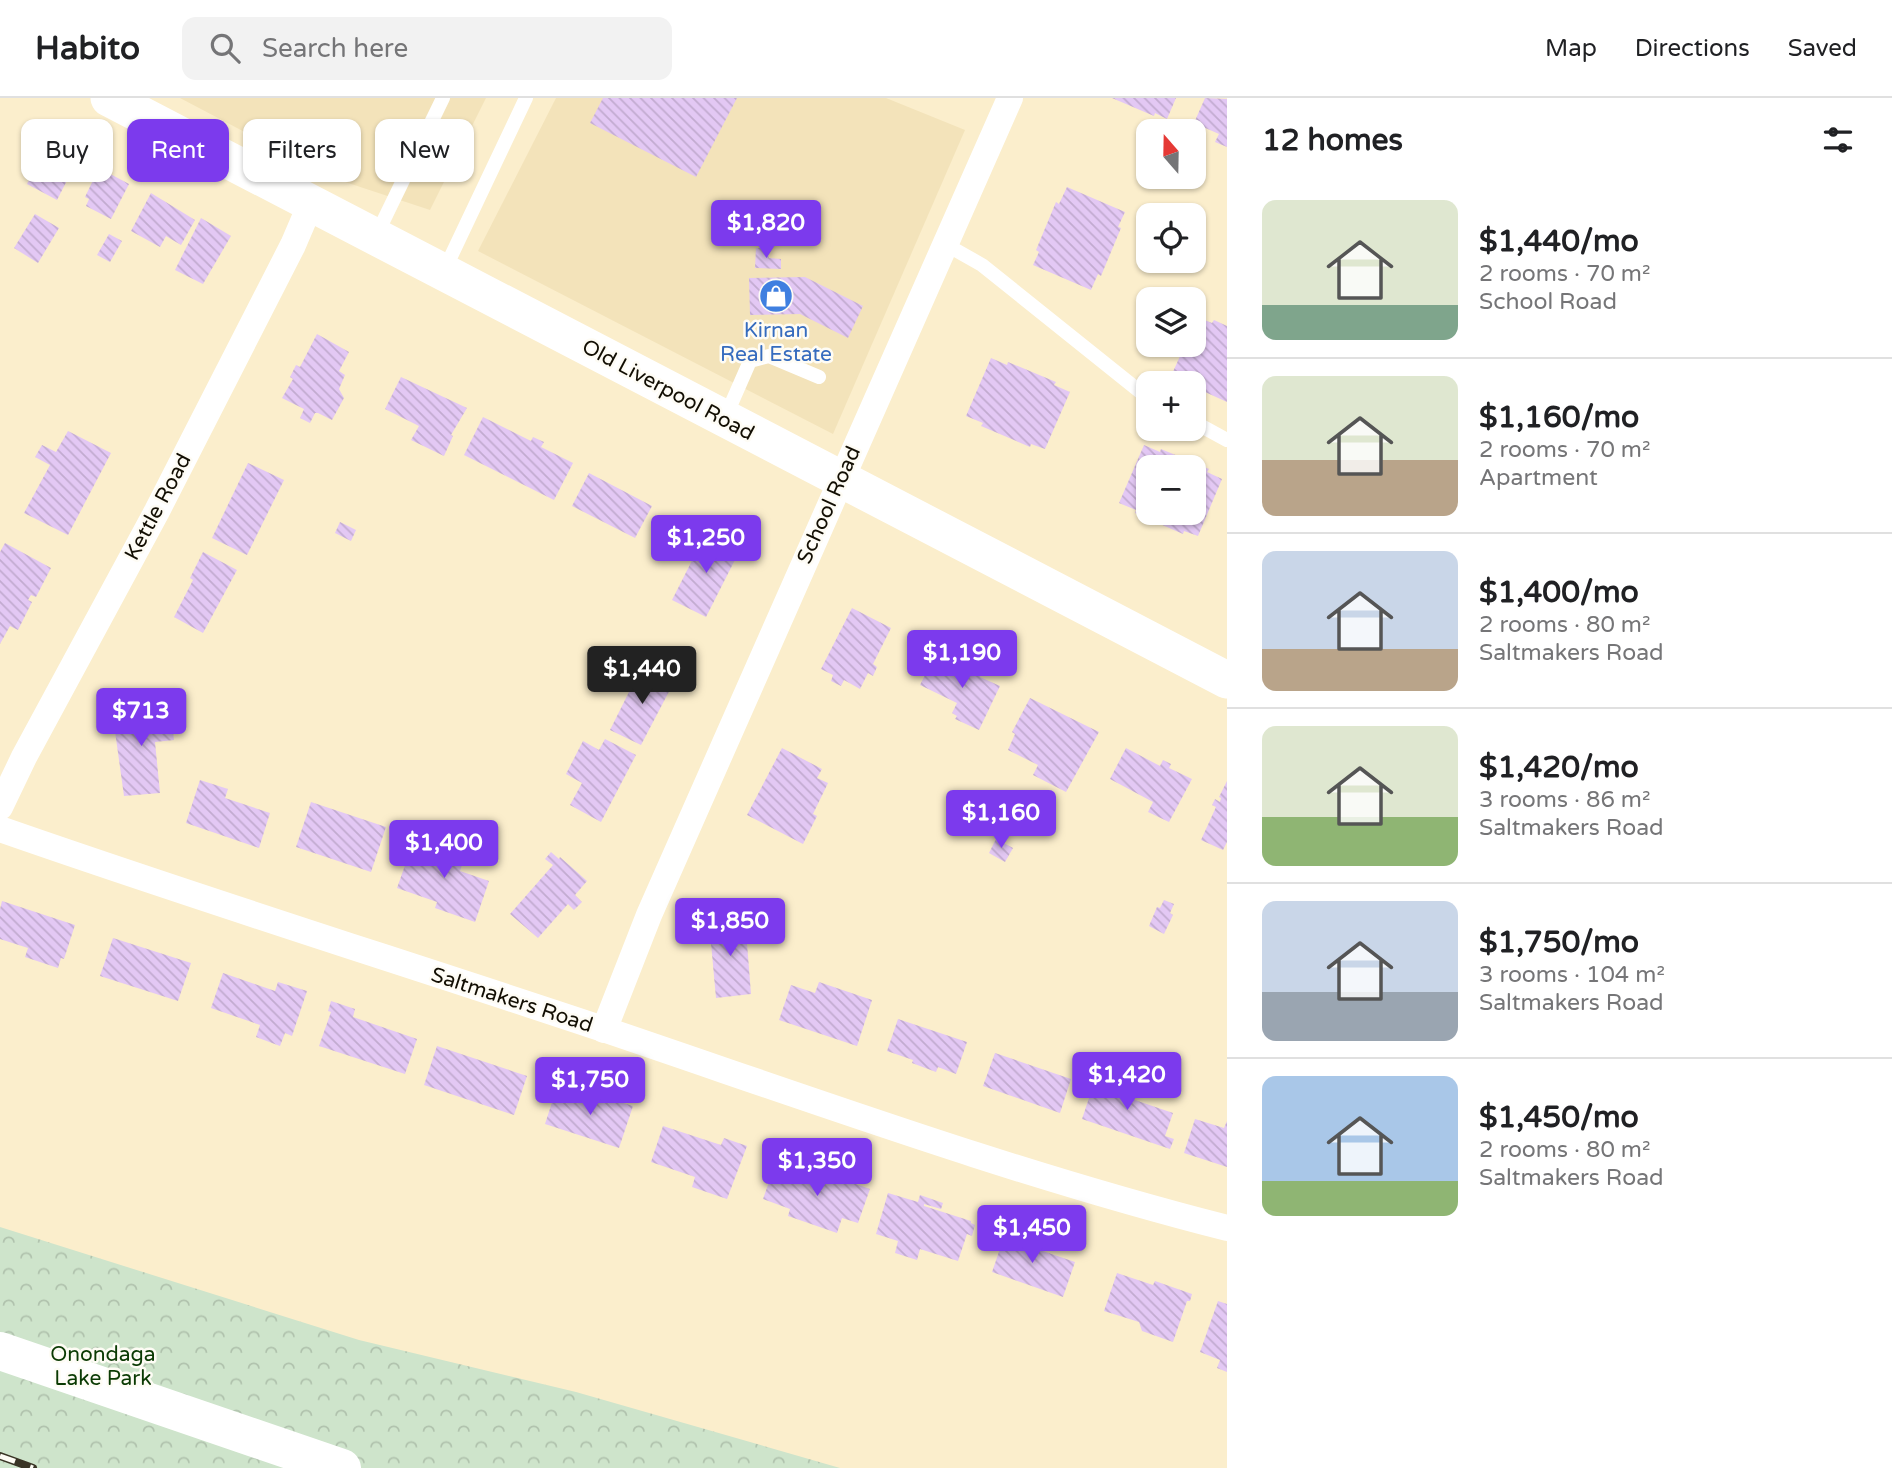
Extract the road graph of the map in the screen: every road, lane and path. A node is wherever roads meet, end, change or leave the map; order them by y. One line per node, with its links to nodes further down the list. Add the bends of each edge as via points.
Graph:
1 (109, 98): 5 (main road, Old Liverpool Road)
2 (443, 98): 6 (lane)
3 (526, 98): 8 (lane)
4 (1010, 98): 7 (street, School Road)
5 (311, 203): 6 (main road, Old Liverpool Road); 16 (street, Kettle Road, via 163,499)
6 (376, 237): 8 (main road, Old Liverpool Road)
7 (945, 244): 10 (lane, via 982,265); 14 (street, School Road)
8 (444, 273): 11 (main road, Old Liverpool Road)
9 (819, 377): 11 (lane, via 769,356 750,360)
10 (1136, 388)
11 (724, 419): 14 (main road, Old Liverpool Road)
12 (1206, 429): 13 (lane)
13 (1227, 440)
14 (840, 480): 15 (main road, Old Liverpool Road); 18 (street, School Road, via 649,915)
15 (1227, 680)
16 (0, 807)
17 (0, 829): 18 (street, Saltmakers Road)
18 (604, 1030): 19 (street, Saltmakers Road, via 841,1112 1147,1208)
19 (1227, 1228)
20 (0, 1350): 21 (main road)
21 (342, 1468)

